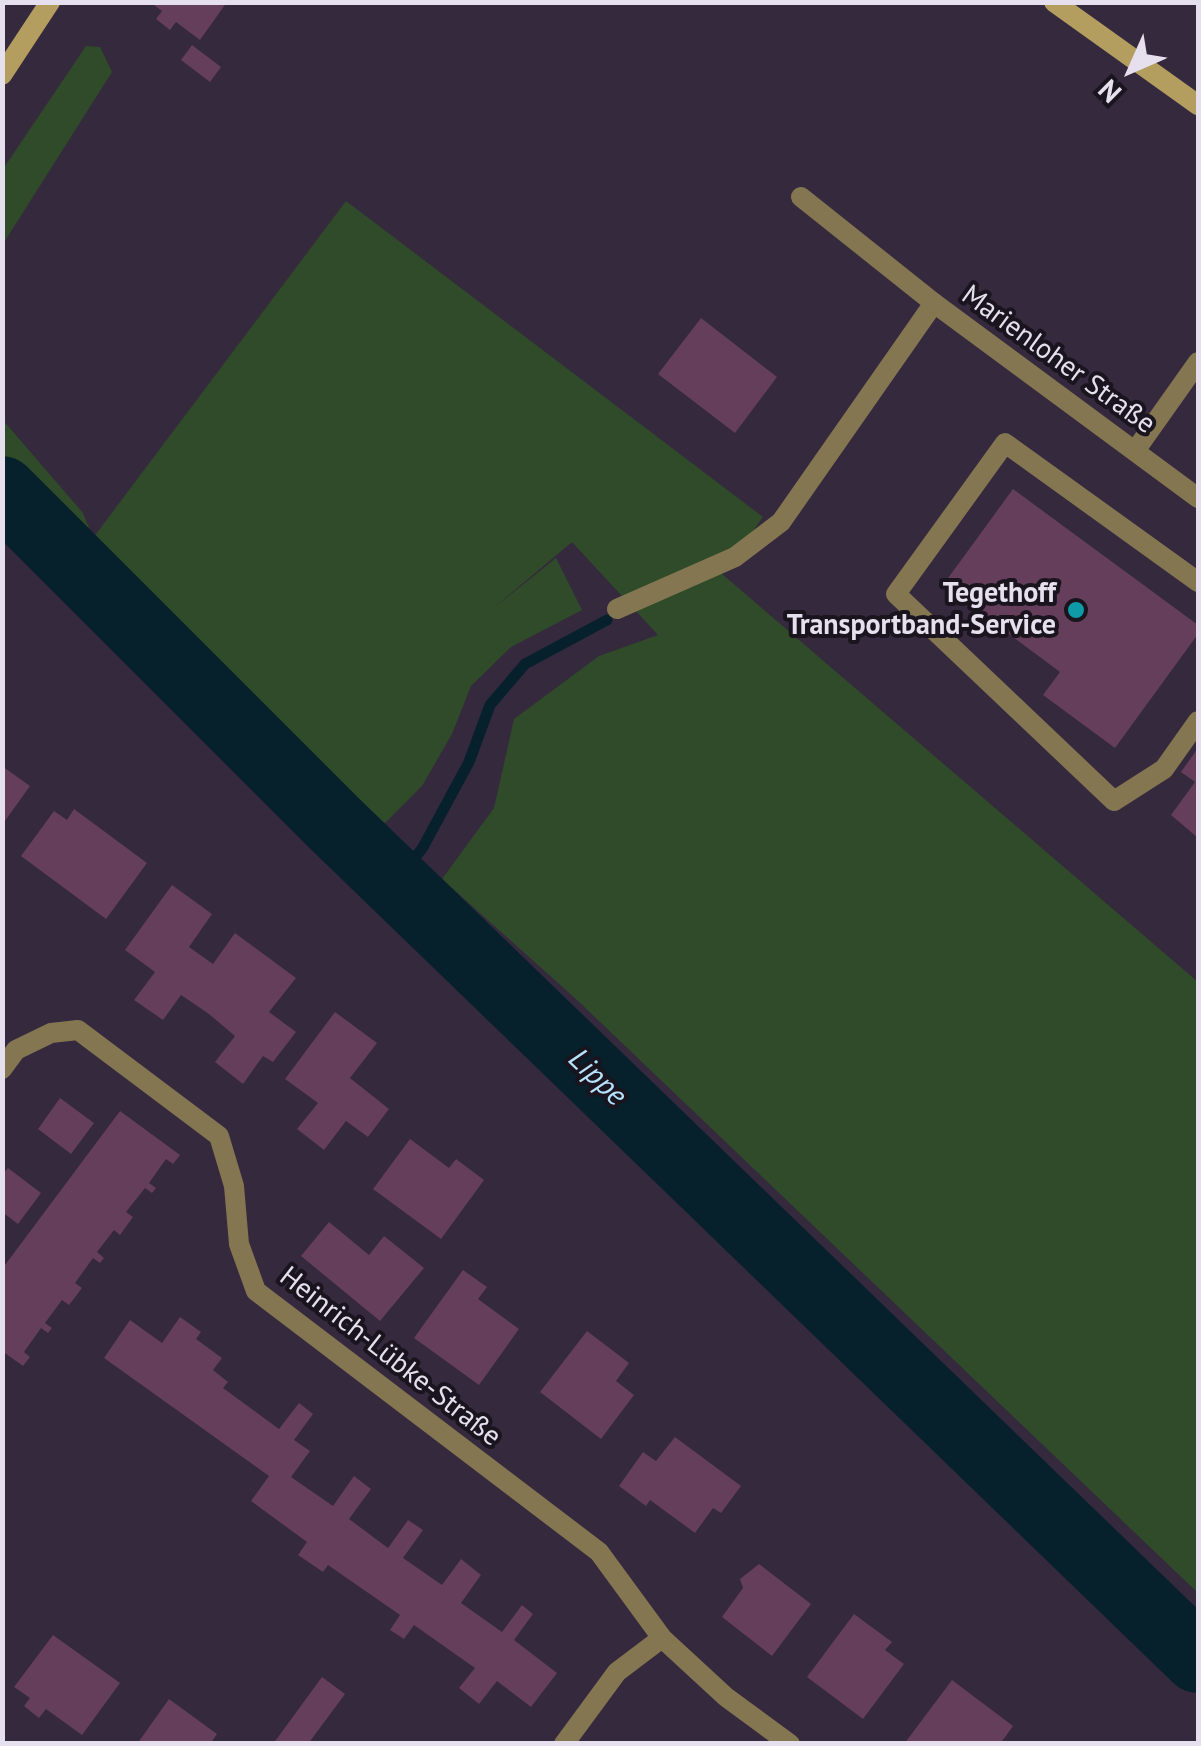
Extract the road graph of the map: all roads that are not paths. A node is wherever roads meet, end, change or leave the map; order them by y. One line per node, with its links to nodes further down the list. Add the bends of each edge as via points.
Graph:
1 (50, 2): 3 (street)
2 (1054, 2): 4 (street)
3 (2, 76)
4 (1198, 106)
5 (802, 197): 6 (street, Marienloher Straße)
6 (934, 303): 8 (street, Marienloher Straße); 11 (street, via 781,522 735,557)
7 (1198, 362): 8 (street)
8 (1135, 451): 9 (street, Marienloher Straße)
9 (1198, 498)
10 (1198, 582): 12 (street, via 1005,444 896,594 1114,801 1164,770)
11 (616, 608)
12 (1198, 720)
13 (2, 1069): 14 (street, Heinrich-Lübke-Straße, via 16,1050 51,1033 78,1030 220,1136 234,1186 239,1244 256,1290 599,1552)
14 (662, 1638): 15 (street, via 617,1672); 16 (street, Heinrich-Lübke-Straße)
15 (564, 1744)
16 (790, 1744)

